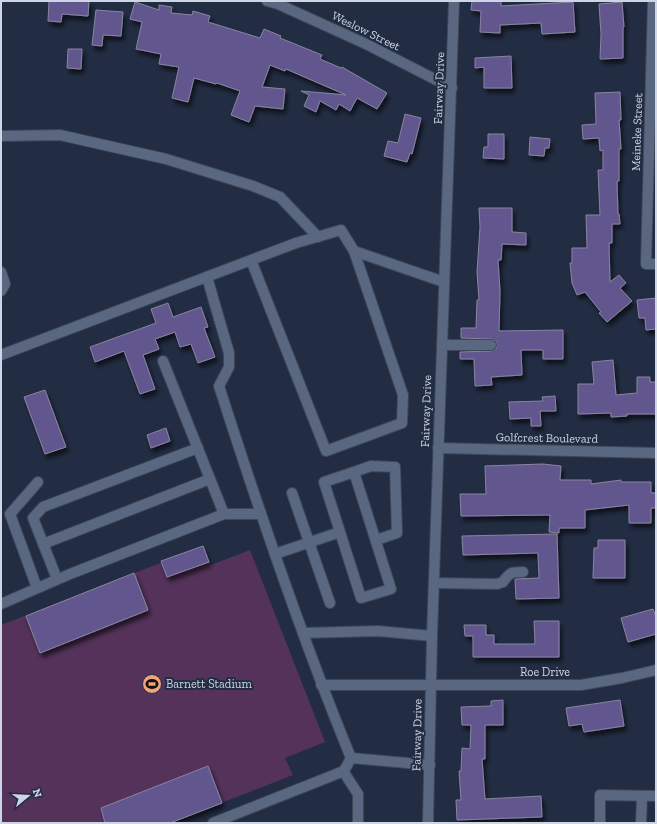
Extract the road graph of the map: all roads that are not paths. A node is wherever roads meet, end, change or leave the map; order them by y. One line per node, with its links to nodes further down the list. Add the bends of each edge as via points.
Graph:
1 (267, 1): 4 (street, Weslow Street)
2 (454, 1): 5 (street, Fairway Drive)
3 (653, 1): 6 (street, Meineke Street)
4 (278, 3): 5 (street, Weslow Street)
5 (452, 88): 14 (street, Fairway Drive)
6 (654, 110): 11 (street, Meineke Street)
7 (1, 136): 8 (street, via 60,135 166,159 253,186 280,197)
8 (318, 237): 9 (street, via 341,230); 10 (street)
9 (354, 251): 10 (street, via 403,395 402,423 326,451); 14 (street)
10 (251, 260): 13 (street)
11 (651, 264)
12 (1, 272): 15 (street, via 5,284)
13 (207, 276): 18 (street); 28 (street, via 229,353 229,367 219,386)
14 (444, 282): 16 (street, Fairway Drive)
15 (1, 291)
16 (442, 345): 17 (street); 21 (street, Fairway Drive)
17 (491, 345)
18 (1, 355)
19 (163, 361): 20 (street)
20 (198, 448): 24 (street); 32 (street, via 43,507 33,518)
21 (438, 448): 22 (street, Golfcrest Boulevard); 36 (street, Fairway Drive)
22 (656, 453)
23 (354, 472): 29 (street, via 324,482); 30 (street); 30 (street, via 372,466 395,467 397,533)
24 (210, 479): 27 (street); 32 (street)
25 (38, 482): 37 (street, via 10,514)
26 (292, 493): 31 (street)
27 (224, 514): 28 (street); 35 (street)
28 (260, 514): 33 (street)
29 (340, 532): 30 (street, via 361,598 391,588); 31 (street)
30 (376, 540)
31 (310, 542): 33 (street); 38 (street)
32 (43, 544): 35 (street)
33 (275, 554): 40 (street)
34 (523, 572): 36 (street, via 513,572 497,584)
35 (57, 579): 37 (street)
36 (434, 583): 41 (street, Fairway Drive)
37 (37, 588): 39 (street)
38 (330, 603)
39 (1, 604)
40 (303, 633): 41 (street, via 378,632); 43 (street)
41 (432, 636): 44 (street, Fairway Drive)
42 (656, 670): 44 (street, Roe Drive, via 581,686)
43 (321, 685): 44 (street, Roe Drive); 45 (street)
44 (432, 685): 46 (street, Fairway Drive)
45 (351, 758): 46 (street); 47 (street)
46 (430, 765): 52 (street, Fairway Drive)
47 (343, 771): 50 (street); 51 (street, via 358,794)
48 (642, 796): 49 (street); 53 (street, via 600,795); 54 (street)
49 (656, 796)
50 (213, 823)
51 (358, 823)
52 (428, 823)
53 (600, 823)
54 (641, 823)

